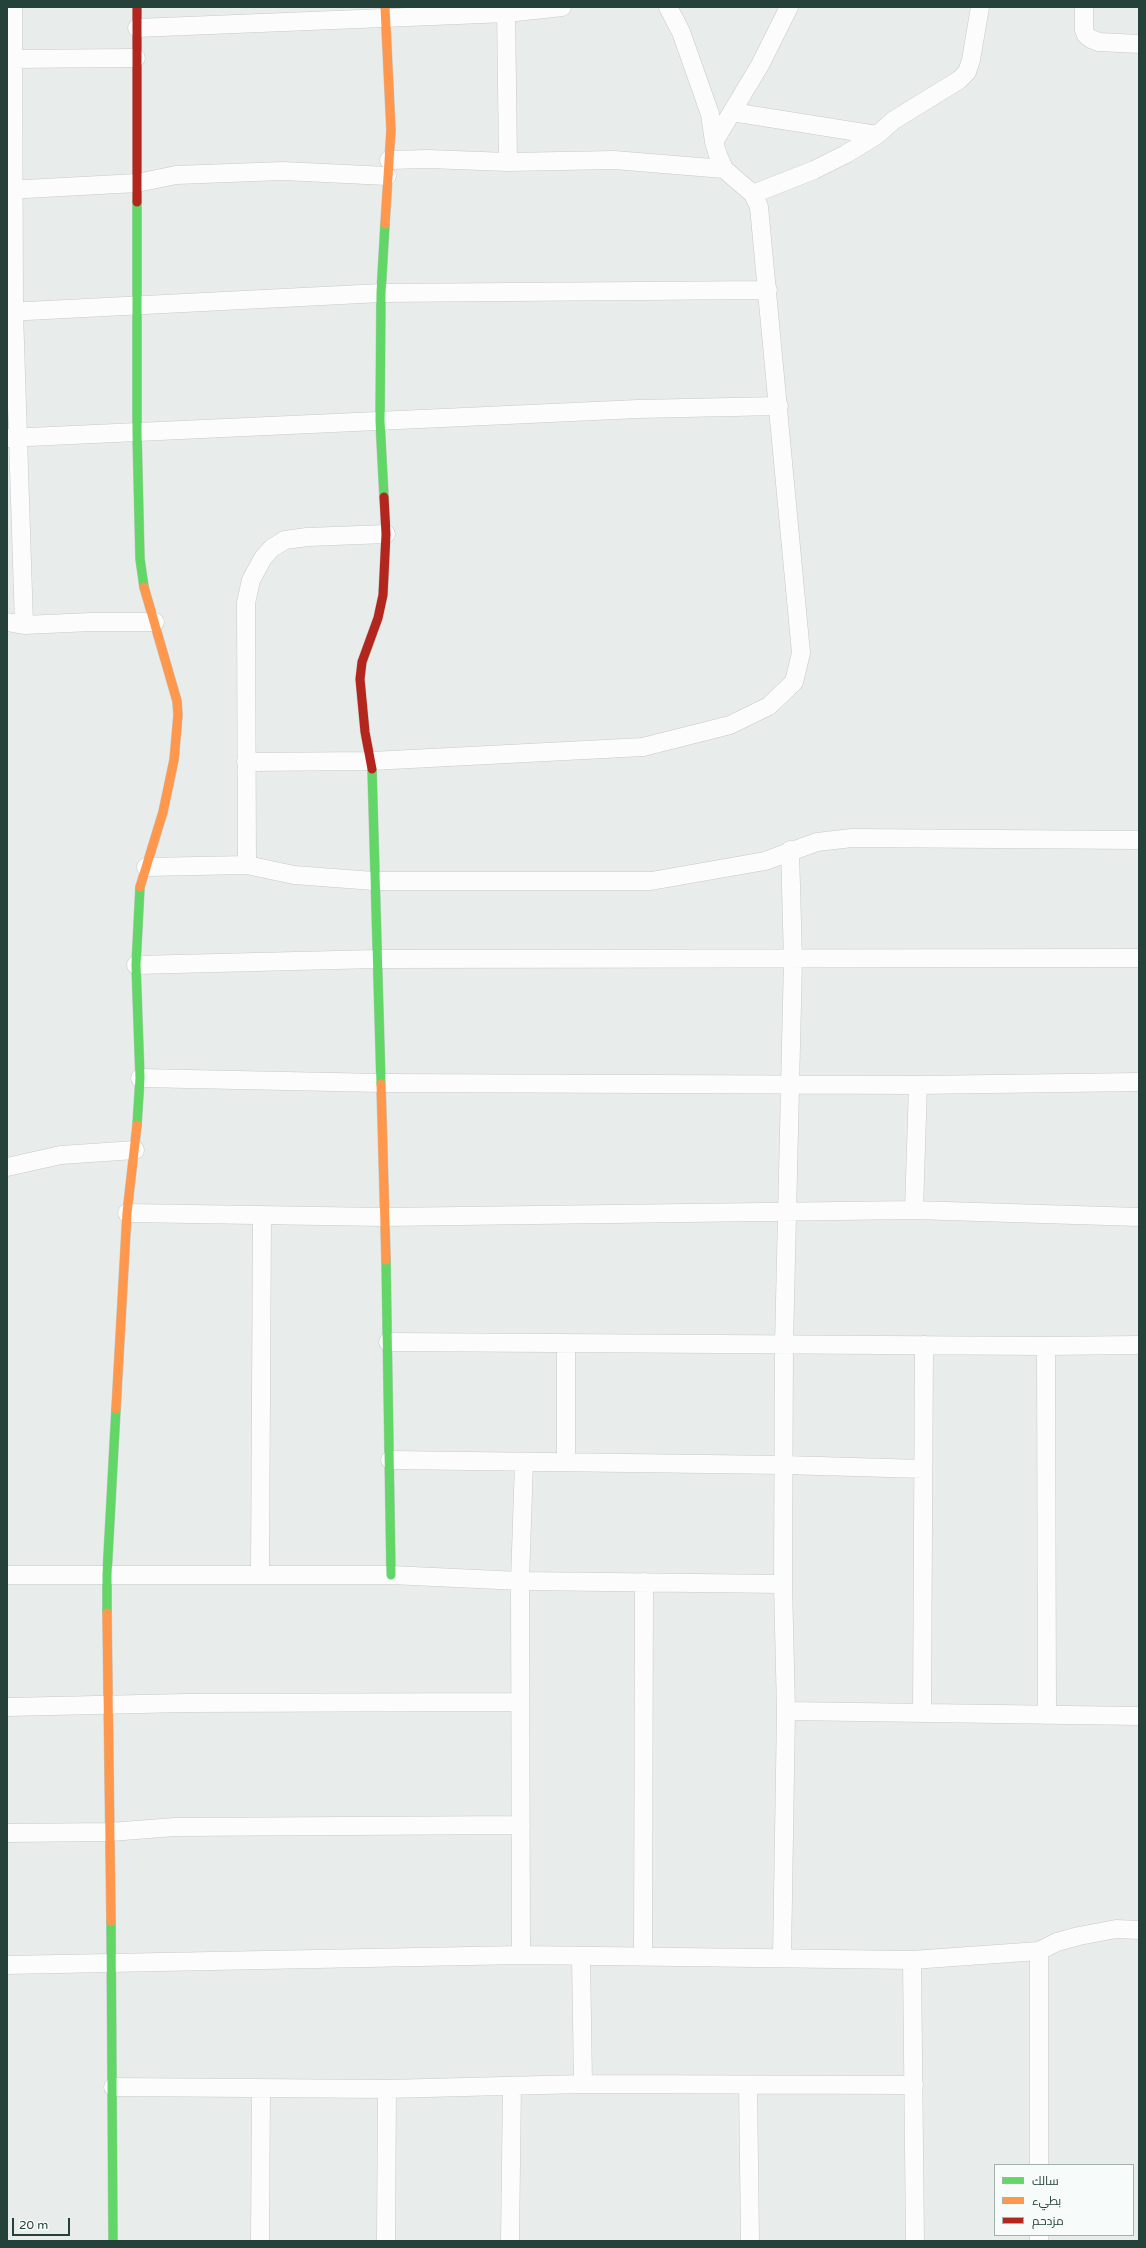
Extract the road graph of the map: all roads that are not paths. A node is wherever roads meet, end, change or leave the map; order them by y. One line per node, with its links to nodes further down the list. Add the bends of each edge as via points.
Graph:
1 (13, 7): 14 (street)
2 (137, 7): 11 (street)
3 (562, 7): 8 (street)
4 (668, 7): 17 (street, via 681,32 710,114)
5 (789, 7): 15 (street, via 760,65)
6 (980, 7): 16 (street, via 967,72 959,80 894,120)
7 (1084, 7): 12 (street, via 1086,36 1099,42)
8 (506, 10): 9 (street); 18 (street)
9 (386, 13): 10 (street); 19 (street, via 391,130)
10 (259, 15): 11 (street)
11 (137, 28): 13 (street)
12 (1139, 44)
13 (136, 58): 14 (street); 21 (street)
14 (10, 59): 22 (street)
15 (732, 112): 16 (street); 17 (street)
16 (877, 135): 23 (street, via 814,170)
17 (714, 142): 20 (street)
18 (508, 162): 19 (street, via 428,159); 20 (street, via 614,160)
19 (388, 168): 21 (street, via 176,175); 25 (street)
20 (724, 169): 23 (street)
21 (137, 183): 22 (street); 26 (street)
22 (10, 190): 27 (street)
23 (753, 194): 24 (street, via 760,207)
24 (768, 290): 25 (street); 28 (street)
25 (381, 292): 26 (street); 29 (street)
26 (139, 306): 27 (street); 30 (street)
27 (10, 312): 31 (street)
28 (779, 406): 29 (street, via 638,409); 35 (street, via 801,653 794,682 769,706 730,725 643,747)
29 (380, 421): 30 (street); 32 (street)
30 (138, 433): 31 (street); 33 (street, via 140,559 142,580)
31 (12, 438): 34 (street)
32 (386, 534): 35 (street, via 383,595 378,618 362,662 360,679 365,732); 36 (street, via 285,540 272,548 263,558 251,580 246,603)
33 (155, 622): 34 (street); 40 (street, via 176,701 178,730 163,812)
34 (16, 624)
35 (372, 761): 36 (street); 41 (street)
36 (246, 762): 39 (street)
37 (1139, 840): 38 (street, via 852,838 817,842)
38 (790, 850): 41 (street, via 765,861 651,881); 44 (street)
39 (247, 865): 40 (street); 41 (street, via 294,875)
40 (146, 867): 45 (street, via 139,891)
41 (374, 881): 43 (street)
42 (1139, 958): 44 (street)
43 (377, 959): 44 (street); 45 (street); 48 (street)
44 (793, 960): 49 (street)
45 (136, 965): 46 (street)
46 (140, 1078): 48 (street); 51 (street)
47 (1139, 1082): 50 (street)
48 (382, 1083): 49 (street); 57 (street)
49 (790, 1084): 50 (street); 54 (street)
50 (918, 1085): 53 (street)
51 (135, 1150): 52 (street, via 61,1155); 55 (street)
52 (7, 1167)
53 (914, 1210): 54 (street); 58 (street)
54 (787, 1211): 57 (street); 61 (street)
55 (127, 1213): 56 (street); 71 (street)
56 (262, 1215): 57 (street); 70 (street)
57 (384, 1217): 59 (street)
58 (1139, 1217)
59 (388, 1342): 60 (street); 65 (street)
60 (566, 1343): 61 (street); 67 (street)
61 (784, 1344): 62 (street); 68 (street)
62 (924, 1345): 64 (street); 69 (street)
63 (1139, 1345): 64 (street)
64 (1046, 1346): 82 (street)
65 (390, 1460): 66 (street); 73 (street)
66 (524, 1462): 67 (street); 74 (street)
67 (566, 1462): 68 (street)
68 (784, 1465): 69 (street); 76 (street)
69 (923, 1469): 81 (street)
70 (260, 1573): 71 (street); 73 (street)
71 (107, 1574): 72 (street); 78 (street)
72 (7, 1575)
73 (392, 1575): 74 (street)
74 (520, 1580): 75 (street); 77 (street)
75 (644, 1582): 76 (street); 91 (street)
76 (783, 1584): 80 (street)
77 (520, 1702): 78 (street); 84 (street)
78 (107, 1705): 79 (street); 85 (street)
79 (7, 1707)
80 (786, 1711): 81 (street); 92 (street)
81 (922, 1713): 82 (street)
82 (1047, 1714): 83 (street)
83 (1139, 1716)
84 (521, 1825): 85 (street, via 175,1827); 89 (street)
85 (110, 1832): 86 (street); 94 (street)
86 (7, 1833)
87 (1139, 1930): 88 (street, via 1116,1929 1079,1936 1057,1942)
88 (1039, 1951): 93 (street); 103 (street)
89 (521, 1955): 90 (street); 94 (street)
90 (581, 1956): 91 (street); 96 (street)
91 (643, 1956): 92 (street)
92 (782, 1958): 93 (street)
93 (912, 1960): 98 (street)
94 (112, 1963): 95 (street); 99 (street)
95 (7, 1965)
96 (583, 2084): 97 (street); 100 (street)
97 (748, 2084): 98 (street); 108 (street)
98 (914, 2085): 109 (street)
99 (113, 2087): 101 (street); 104 (street)
100 (512, 2087): 102 (street); 107 (street)
101 (261, 2089): 102 (street); 105 (street)
102 (387, 2089): 106 (street)
103 (1040, 2164)
104 (113, 2241)
105 (260, 2241)
106 (386, 2241)
107 (510, 2241)
108 (750, 2241)
109 (915, 2241)

